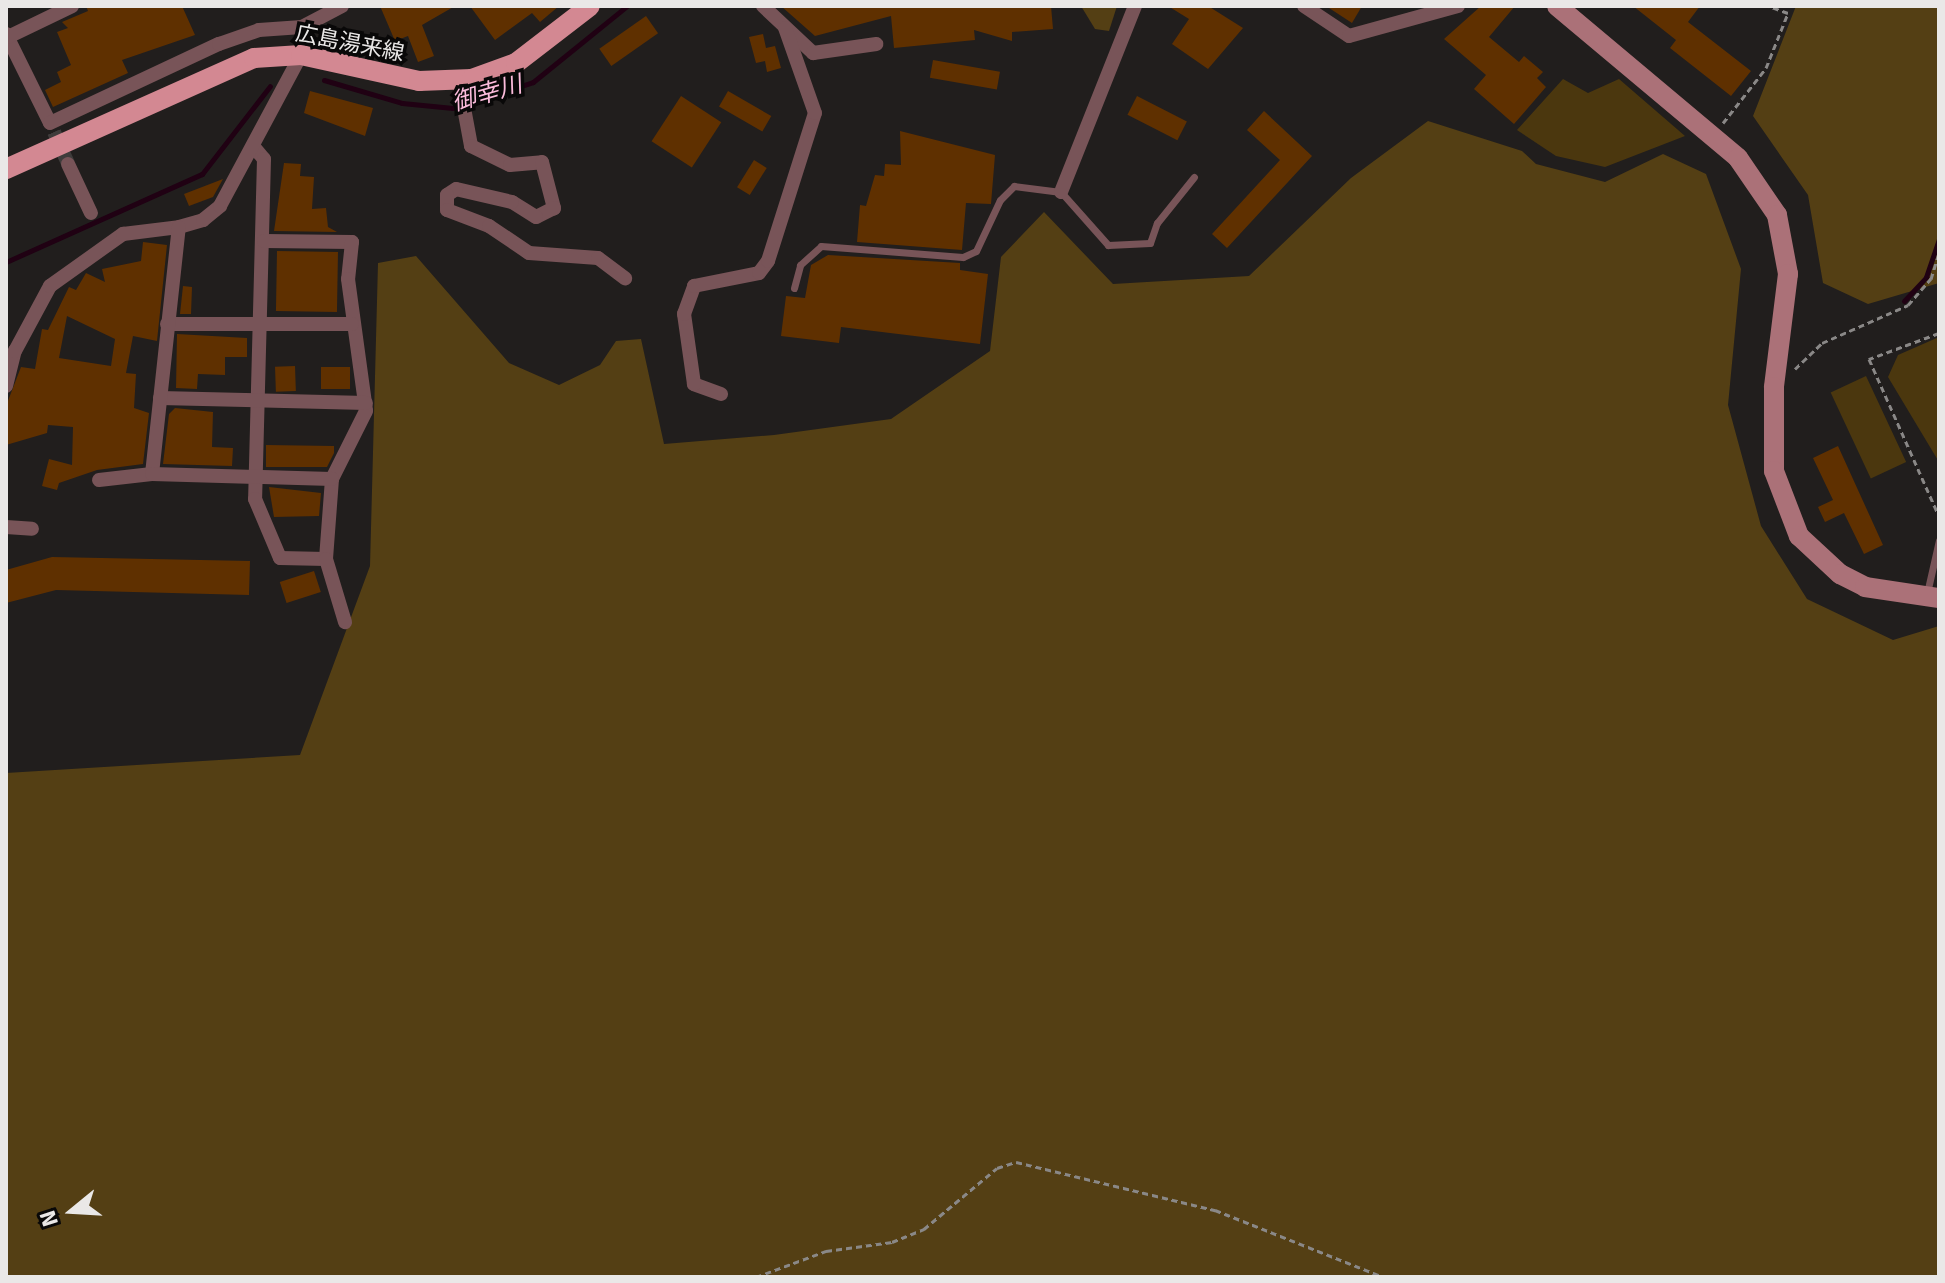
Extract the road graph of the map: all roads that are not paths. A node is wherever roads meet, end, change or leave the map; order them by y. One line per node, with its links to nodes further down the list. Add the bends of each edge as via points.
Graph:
1 (72, 6): 10 (street)
2 (342, 6): 10 (street, via 302,27 259,30 219,44 52,127)
3 (590, 6): 13 (main road, 広島湯来線, via 516,63)
4 (763, 6): 9 (street)
5 (1135, 6): 18 (street)
6 (1304, 6): 7 (street, via 1349,36)
7 (1458, 6)
8 (1557, 6): 40 (street, via 1738,158 1763,190 1787,247 1771,433 1781,502 1799,536 1840,574 1893,596)
9 (785, 28): 11 (street, via 813,53); 28 (street, via 815,113 768,261 759,273 694,286 684,314 694,384)
10 (7, 36)
11 (876, 44)
12 (301, 55): 13 (main road, 広島湯来線, via 419,81); 14 (street); 16 (main road, 広島湯来線, via 241,62)
13 (459, 81): 22 (street, via 471,146 510,165 542,162 554,208 536,217 512,202 456,189 447,195 447,210 489,226 529,253 598,258)
14 (253, 146): 20 (street, via 220,206 203,220); 21 (street, via 264,159)
15 (68, 164): 19 (street)
16 (6, 169)
17 (1194, 177): 18 (lane, via 1157,223 1150,243 1129,247 1108,245)
18 (1061, 192): 23 (lane, via 1014,186 1000,200 976,251 963,257 821,246 800,265)
19 (91, 213)
20 (179, 227): 25 (street); 27 (street, via 123,234 50,286 34,308)
21 (264, 241): 24 (street); 26 (street, via 352,242)
22 (625, 278)
23 (794, 288)
24 (263, 323): 25 (street); 26 (street); 29 (street)
25 (167, 324): 30 (street)
26 (352, 324): 31 (street)
27 (6, 386)
28 (721, 394)
29 (260, 397): 30 (street); 31 (street); 35 (street)
30 (160, 398): 32 (street)
31 (366, 403): 33 (street)
32 (152, 474): 34 (street); 35 (street)
33 (332, 479): 35 (street); 39 (street)
34 (99, 480)
35 (255, 480): 39 (street, via 255,499 280,558)
36 (6, 527): 37 (street)
37 (32, 529)
38 (1939, 540): 40 (lane)
39 (326, 559): 41 (street)
40 (1932, 599)
41 (345, 622)

